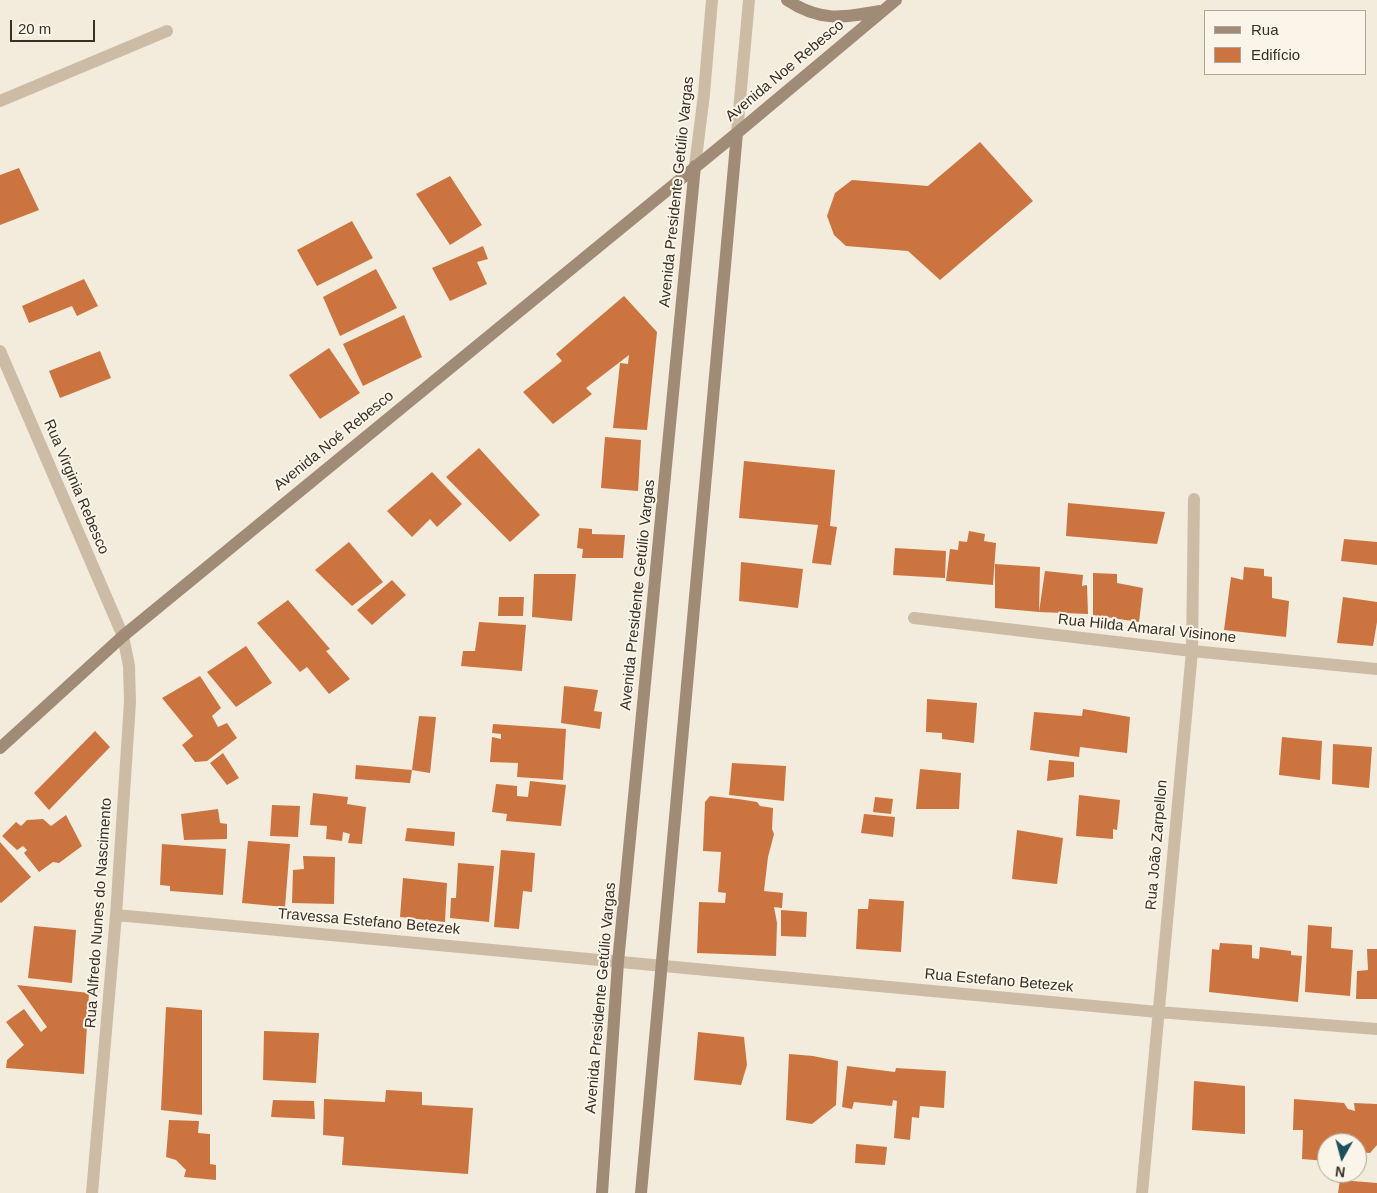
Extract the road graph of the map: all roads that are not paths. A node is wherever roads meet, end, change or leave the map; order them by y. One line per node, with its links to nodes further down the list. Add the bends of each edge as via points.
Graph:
1 (712, 0): 9 (street, Avenida Presidente Getúlio Vargas)
2 (749, 0): 8 (street)
3 (787, 0): 5 (main road, via 823,16 851,16)
4 (896, 0): 5 (main road, Avenida Noe Rebesco)
5 (882, 10): 8 (main road, Avenida Noe Rebesco)
6 (167, 31): 7 (street)
7 (0, 101)
8 (737, 133): 9 (main road, Avenida Noe Rebesco); 19 (main road)
9 (695, 166): 13 (main road, Avenida Noé Rebesco); 18 (main road, Avenida Presidente Getúlio Vargas)
10 (0, 351): 13 (street, Rua Virginia Rebesco)
11 (1194, 499): 14 (street, Rua João Zarpellon)
12 (914, 618): 14 (street, Rua Hilda Amaral Visinone)
13 (123, 636): 16 (main road, Avenida Noé Rebesco); 17 (street, Rua Alfredo Nunes do Nascimento, via 129,666 130,702)
14 (1192, 651): 15 (street, Rua Hilda Amaral Visinone); 20 (street, Rua João Zarpellon)
15 (1377, 669)
16 (0, 748)
17 (116, 915): 18 (street, Travessa Estefano Betezek); 22 (street, Rua Alfredo Nunes do Nascimento)
18 (618, 962): 19 (street, Rua Estefano Betezek); 23 (main road, Avenida Presidente Getúlio Vargas)
19 (662, 966): 20 (street, Rua Estefano Betezek); 24 (main road)
20 (1158, 1012): 21 (street, Rua Estefano Betezek); 25 (street, Rua João Zarpellon)
21 (1377, 1029)
22 (92, 1193)
23 (602, 1193)
24 (641, 1193)
25 (1142, 1193)

